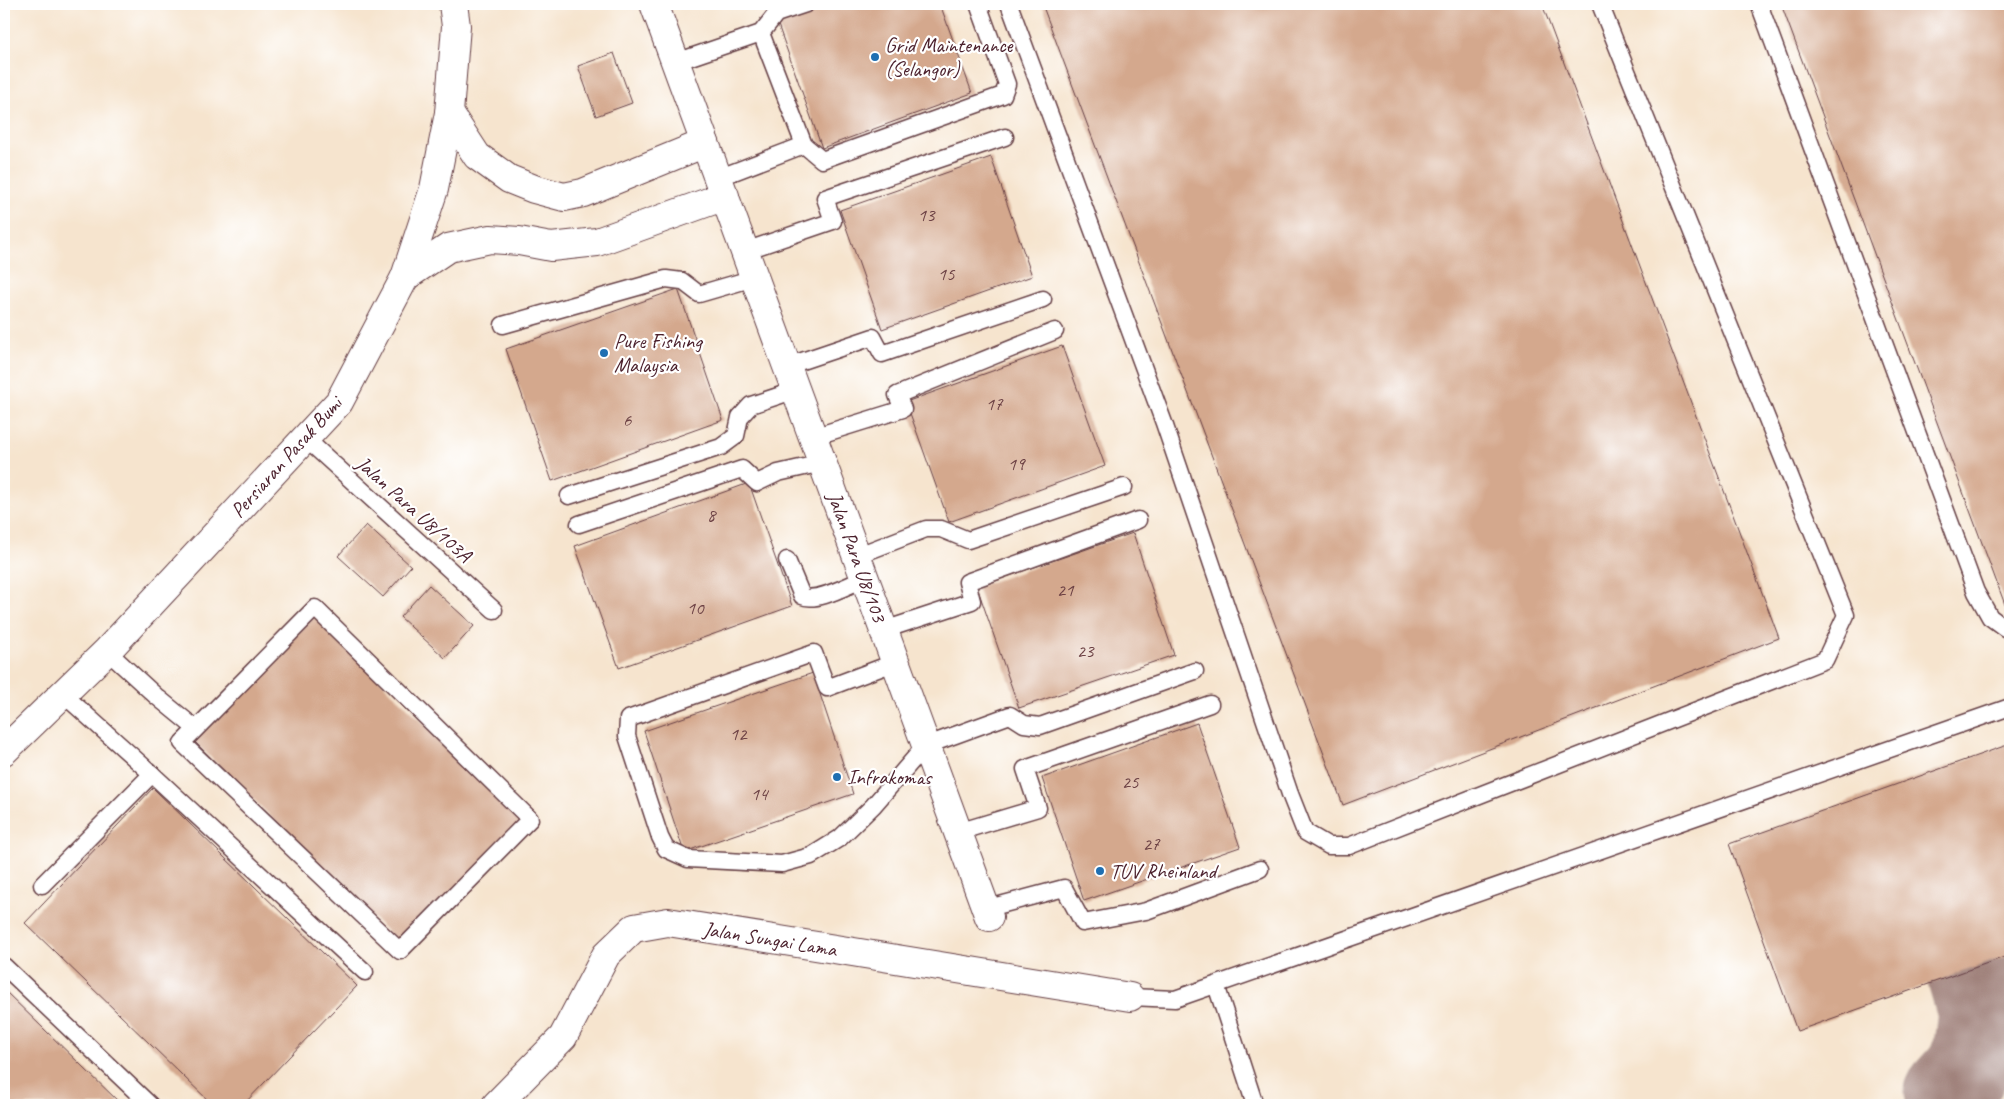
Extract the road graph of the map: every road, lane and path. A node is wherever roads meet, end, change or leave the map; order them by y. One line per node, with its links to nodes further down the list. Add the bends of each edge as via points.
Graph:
1 (454, 4): 10 (street, Persiaran Pasak Bumi, via 456,26)
2 (654, 4): 9 (street, Jalan Para U8/103)
3 (806, 4): 8 (lane, via 776,14)
4 (978, 4): 13 (lane, via 1007,84 1003,95 822,160)
5 (1009, 4): 6 (lane, via 1164,422 1290,794 1305,832 1329,846 1349,846 1826,660 1846,615)
6 (1600, 4)
7 (1759, 4): 32 (lane, via 1976,592 1990,617 2004,628)
8 (761, 33): 9 (lane); 13 (lane)
9 (676, 62): 12 (street, Jalan Para U8/103)
10 (450, 113): 12 (street, via 477,156 509,179 564,197 583,193); 16 (street, Persiaran Pasak Bumi, via 434,189)
11 (1005, 137): 15 (lane, via 825,198 833,221)
12 (705, 143): 14 (street, Jalan Para U8/103)
13 (804, 145): 14 (lane)
14 (721, 187): 15 (street, Jalan Para U8/103); 16 (street, via 597,242 551,247 518,240 490,239 448,248)
15 (745, 251): 17 (street, Jalan Para U8/103)
16 (405, 276): 23 (street, Persiaran Pasak Bumi, via 339,402)
17 (754, 278): 19 (lane, via 699,294 682,281 666,279); 21 (street, Jalan Para U8/103)
18 (1043, 299): 21 (lane, via 882,354 873,336)
19 (503, 325)
20 (1055, 332): 22 (lane, via 897,394 903,409)
21 (791, 378): 22 (street, Jalan Para U8/103); 26 (lane, via 751,405 740,417 736,436 721,447)
22 (813, 437): 24 (street, Jalan Para U8/103)
23 (305, 438): 31 (lane, Jalan Para U8/103A); 34 (street, Persiaran Pasak Bumi)
24 (822, 463): 28 (lane, via 778,473 757,483 742,469); 30 (street, Jalan Para U8/103)
25 (1124, 487): 30 (lane, via 968,540 941,529 926,529)
26 (569, 496)
27 (1138, 520): 33 (lane, via 967,582 972,601)
28 (578, 524)
29 (787, 560): 30 (lane, via 802,596 808,599 817,598)
30 (860, 567): 33 (street, Jalan Para U8/103)
31 (494, 610)
32 (2010, 626)
33 (884, 630): 35 (street, Jalan Para U8/103)
34 (107, 651): 37 (street, Persiaran Pasak Bumi); 40 (lane)
35 (896, 662): 41 (street, Jalan Para U8/103); 41 (lane, via 827,688 814,654 628,719 627,736 660,837 666,849 688,859 782,864 811,856 840,838 873,806)
36 (1196, 671): 41 (lane, via 1040,726 1024,724 1010,715)
37 (63, 694): 42 (street, Persiaran Pasak Bumi); 43 (lane)
38 (1210, 704): 44 (lane, via 1025,769 1038,808)
39 (2010, 707): 50 (lane)
40 (195, 728): 40 (lane, via 315,608 530,820 400,951 182,743)
41 (925, 746): 44 (street, Jalan Para U8/103)
42 (4, 751)
43 (152, 774): 46 (lane); 49 (lane)
44 (958, 832): 47 (street, Jalan Para U8/103)
45 (1260, 869): 47 (lane, via 1146,911 1083,923 1064,888)
46 (42, 885)
47 (987, 913)
48 (4, 966): 52 (lane)
49 (365, 972)
50 (1216, 985): 51 (lane, via 1175,999); 54 (lane)
51 (1130, 997): 53 (street, Jalan Sungai Lama, via 668,922 634,928 606,955 563,1037)
52 (150, 1105)
53 (496, 1105)
54 (1255, 1105)

